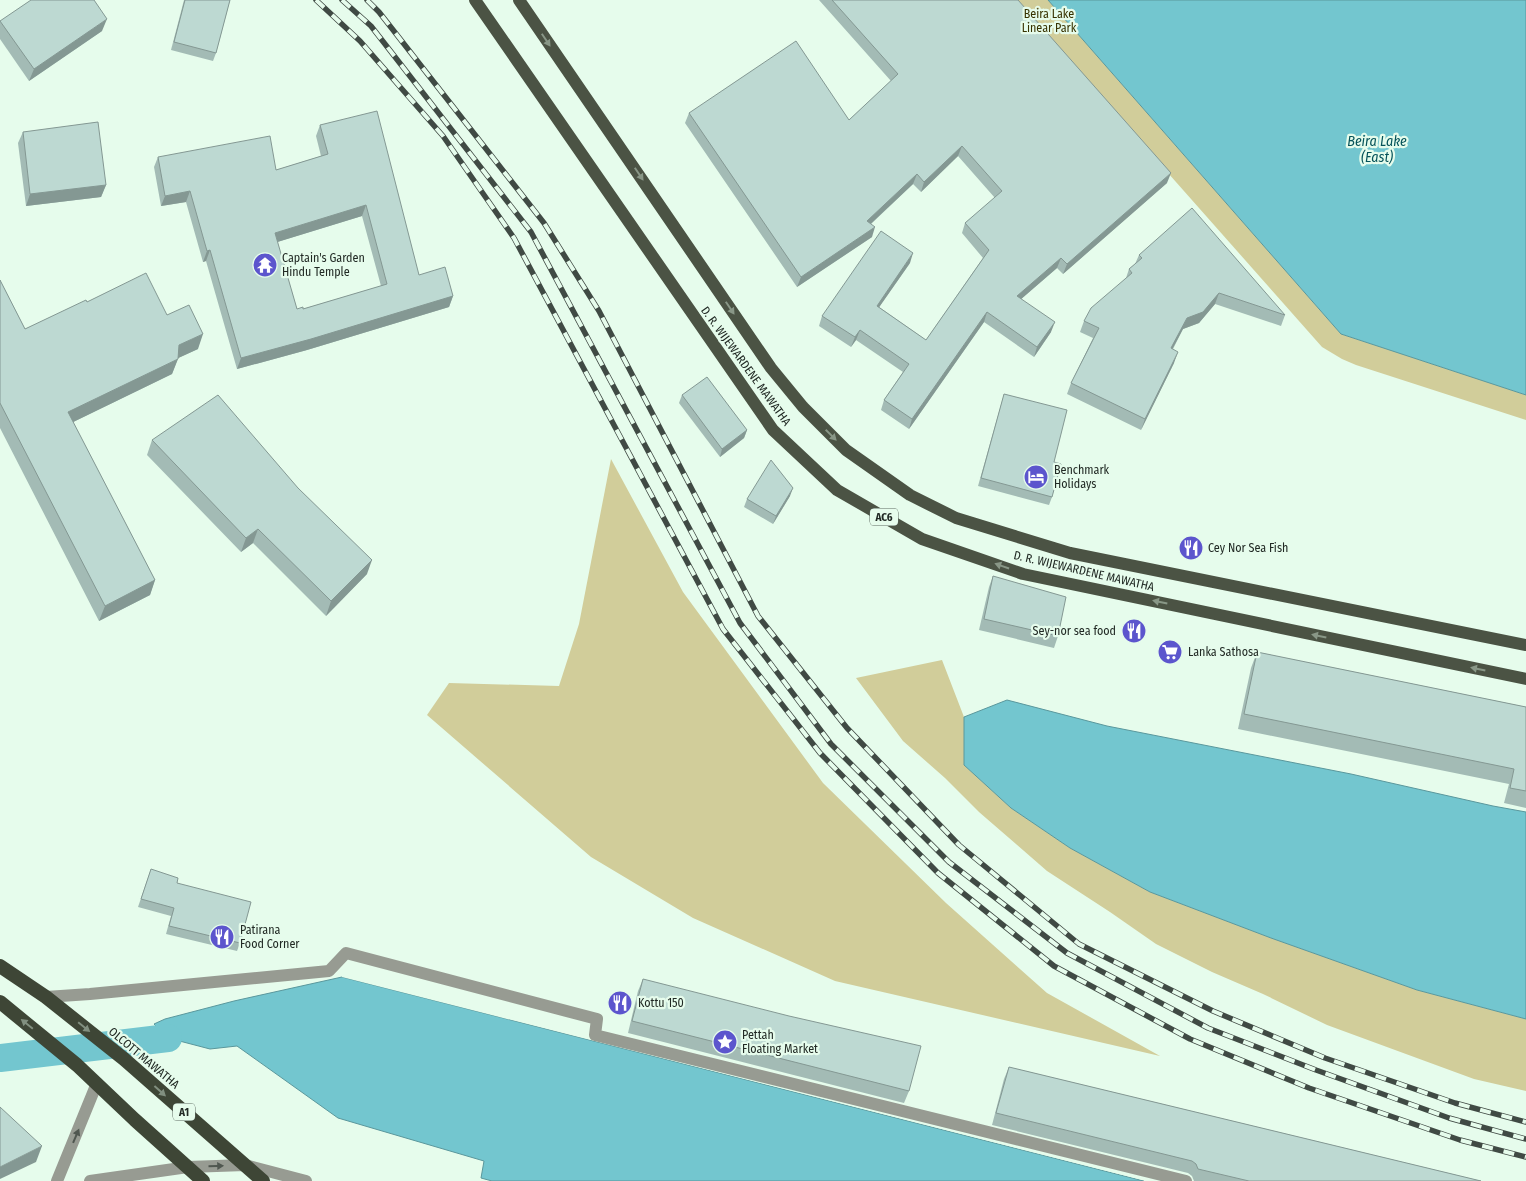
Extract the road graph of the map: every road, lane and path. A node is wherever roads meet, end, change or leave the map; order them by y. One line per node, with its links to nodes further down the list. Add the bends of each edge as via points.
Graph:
1 (475, 0): 4 (main road, D. R. WIJEWARDENE MAWATHA / AC6, one-way to 1, via 1023,574 922,539 837,490 772,430)
2 (519, 0): 3 (main road, D. R. WIJEWARDENE MAWATHA / AC6, one-way to 3, via 771,368 803,407 846,450 910,495 956,518 1070,553)
3 (1526, 645)
4 (1526, 679)
5 (0, 966): 6 (highway, OLCOTT MAWATHA / A1)
6 (46, 997): 9 (highway, OLCOTT MAWATHA / A1, one-way to 9, via 124,1059); 16 (street, via 329,971 346,953 597,1019 596,1035)
7 (2, 1004): 8 (highway, one-way to 7)
8 (97, 1084): 10 (highway); 11 (street, one-way to 8)
9 (245, 1165): 10 (street, one-way to 9); 14 (highway, OLCOTT MAWATHA / A1); 15 (street)
10 (188, 1167): 12 (street); 13 (highway)
11 (57, 1181)
12 (90, 1181)
13 (203, 1181)
14 (264, 1181)
15 (306, 1181)
16 (1186, 1181)

